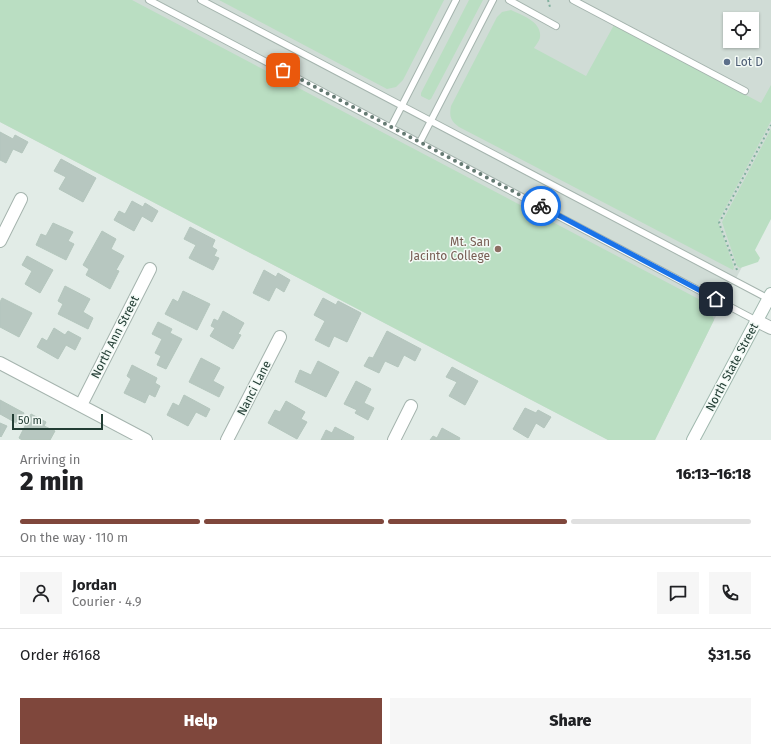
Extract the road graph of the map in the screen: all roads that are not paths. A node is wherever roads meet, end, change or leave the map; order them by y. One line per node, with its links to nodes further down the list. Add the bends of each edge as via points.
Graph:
1 (149, 0): 11 (lane)
2 (201, 0): 9 (lane)
3 (456, 0): 9 (lane)
4 (493, 0): 10 (lane)
5 (509, 0): 7 (lane)
6 (573, 0): 8 (lane)
7 (556, 26)
8 (746, 91)
9 (402, 105): 10 (lane); 11 (lane)
10 (431, 121): 12 (lane); 16 (lane)
11 (391, 127): 12 (lane)
12 (420, 142): 17 (lane)
13 (21, 199): 14 (street)
14 (0, 241)
15 (150, 269): 21 (street, North Ann Street)
16 (770, 298): 17 (street, North State Street)
17 (757, 321): 18 (street); 26 (street, North State Street)
18 (771, 328)
19 (280, 337): 24 (street, Nanci Lane)
20 (0, 363): 21 (street)
21 (81, 405): 23 (street)
22 (412, 406): 25 (street)
23 (146, 440)
24 (227, 440)
25 (394, 440)
26 (693, 440)

